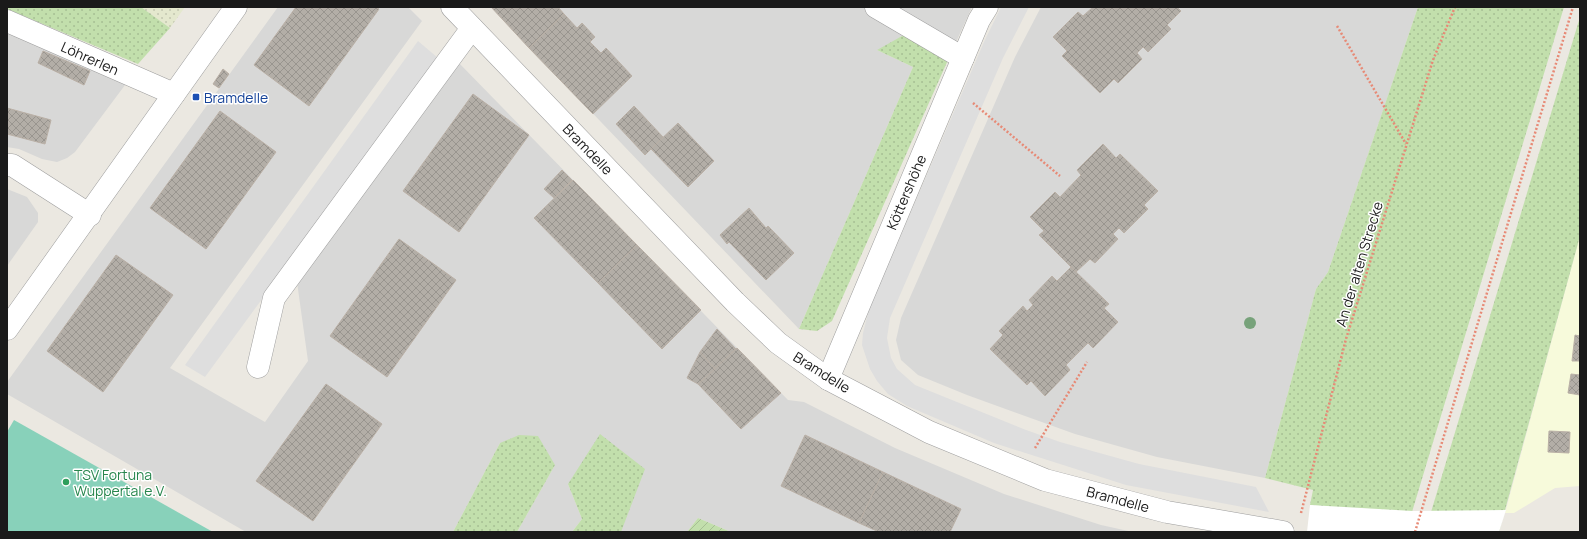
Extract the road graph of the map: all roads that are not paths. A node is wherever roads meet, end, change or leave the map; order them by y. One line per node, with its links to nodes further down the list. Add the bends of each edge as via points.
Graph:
1 (236, 7): 8 (street)
2 (452, 7): 6 (street, Bramdelle)
3 (876, 7): 7 (street)
4 (987, 7): 7 (street, Köttershöhe)
5 (7, 21): 8 (street, Löhrerlen)
6 (472, 28): 12 (street, via 274,298); 13 (street, Bramdelle, via 734,302 778,343)
7 (963, 58): 13 (street, Köttershöhe)
8 (174, 94): 10 (street)
9 (7, 165): 10 (street, via 12,165)
10 (90, 215): 11 (street)
11 (7, 329)
12 (258, 366)
13 (828, 379): 14 (street, Bramdelle, via 928,432 1045,480 1167,512)
14 (1283, 532)

